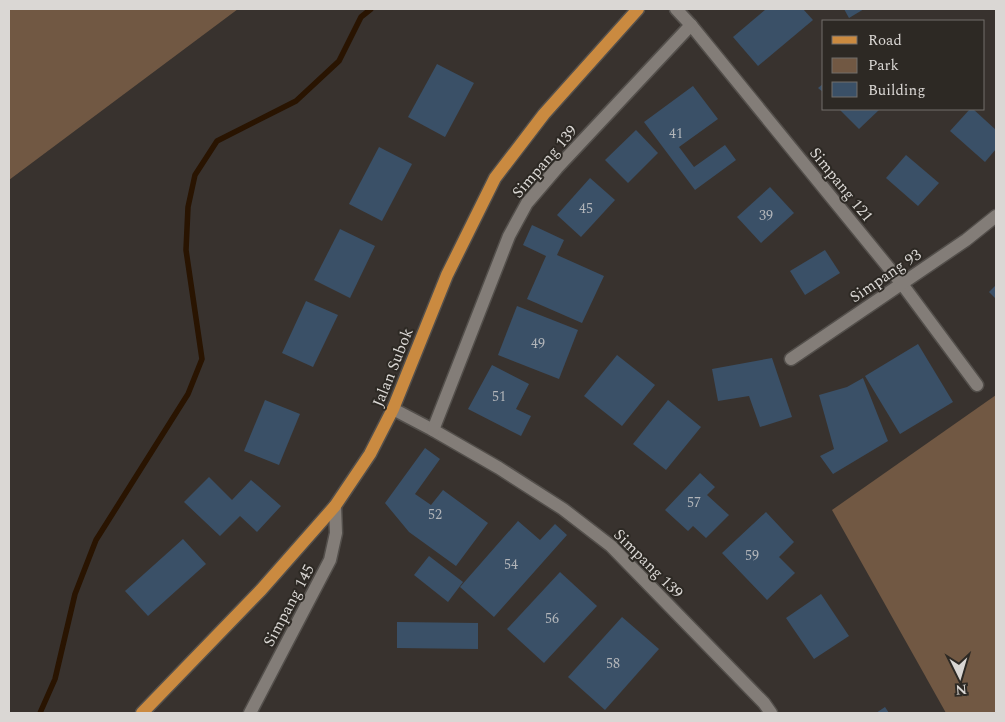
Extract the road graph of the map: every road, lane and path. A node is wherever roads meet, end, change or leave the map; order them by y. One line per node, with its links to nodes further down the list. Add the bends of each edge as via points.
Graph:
1 (638, 9): 8 (main road, Jalan Subok, via 544,114 495,178 447,275)
2 (676, 9): 3 (street, Simpang 121)
3 (691, 25): 5 (street, Simpang 121); 9 (street, Simpang 139, via 527,203 509,236)
4 (996, 216): 5 (street, Simpang 93)
5 (902, 284): 6 (street, Simpang 93); 7 (street, Simpang 121)
6 (791, 360)
7 (977, 385)
8 (393, 409): 9 (street, Simpang 139); 10 (main road, Jalan Subok, via 370,454)
9 (433, 430): 13 (street, Simpang 139, via 563,509 611,546)
10 (335, 506): 11 (main road, Jalan Subok, via 261,590); 12 (street, Simpang 145, via 336,533 330,560)
11 (142, 713)
12 (250, 713)
13 (771, 713)

